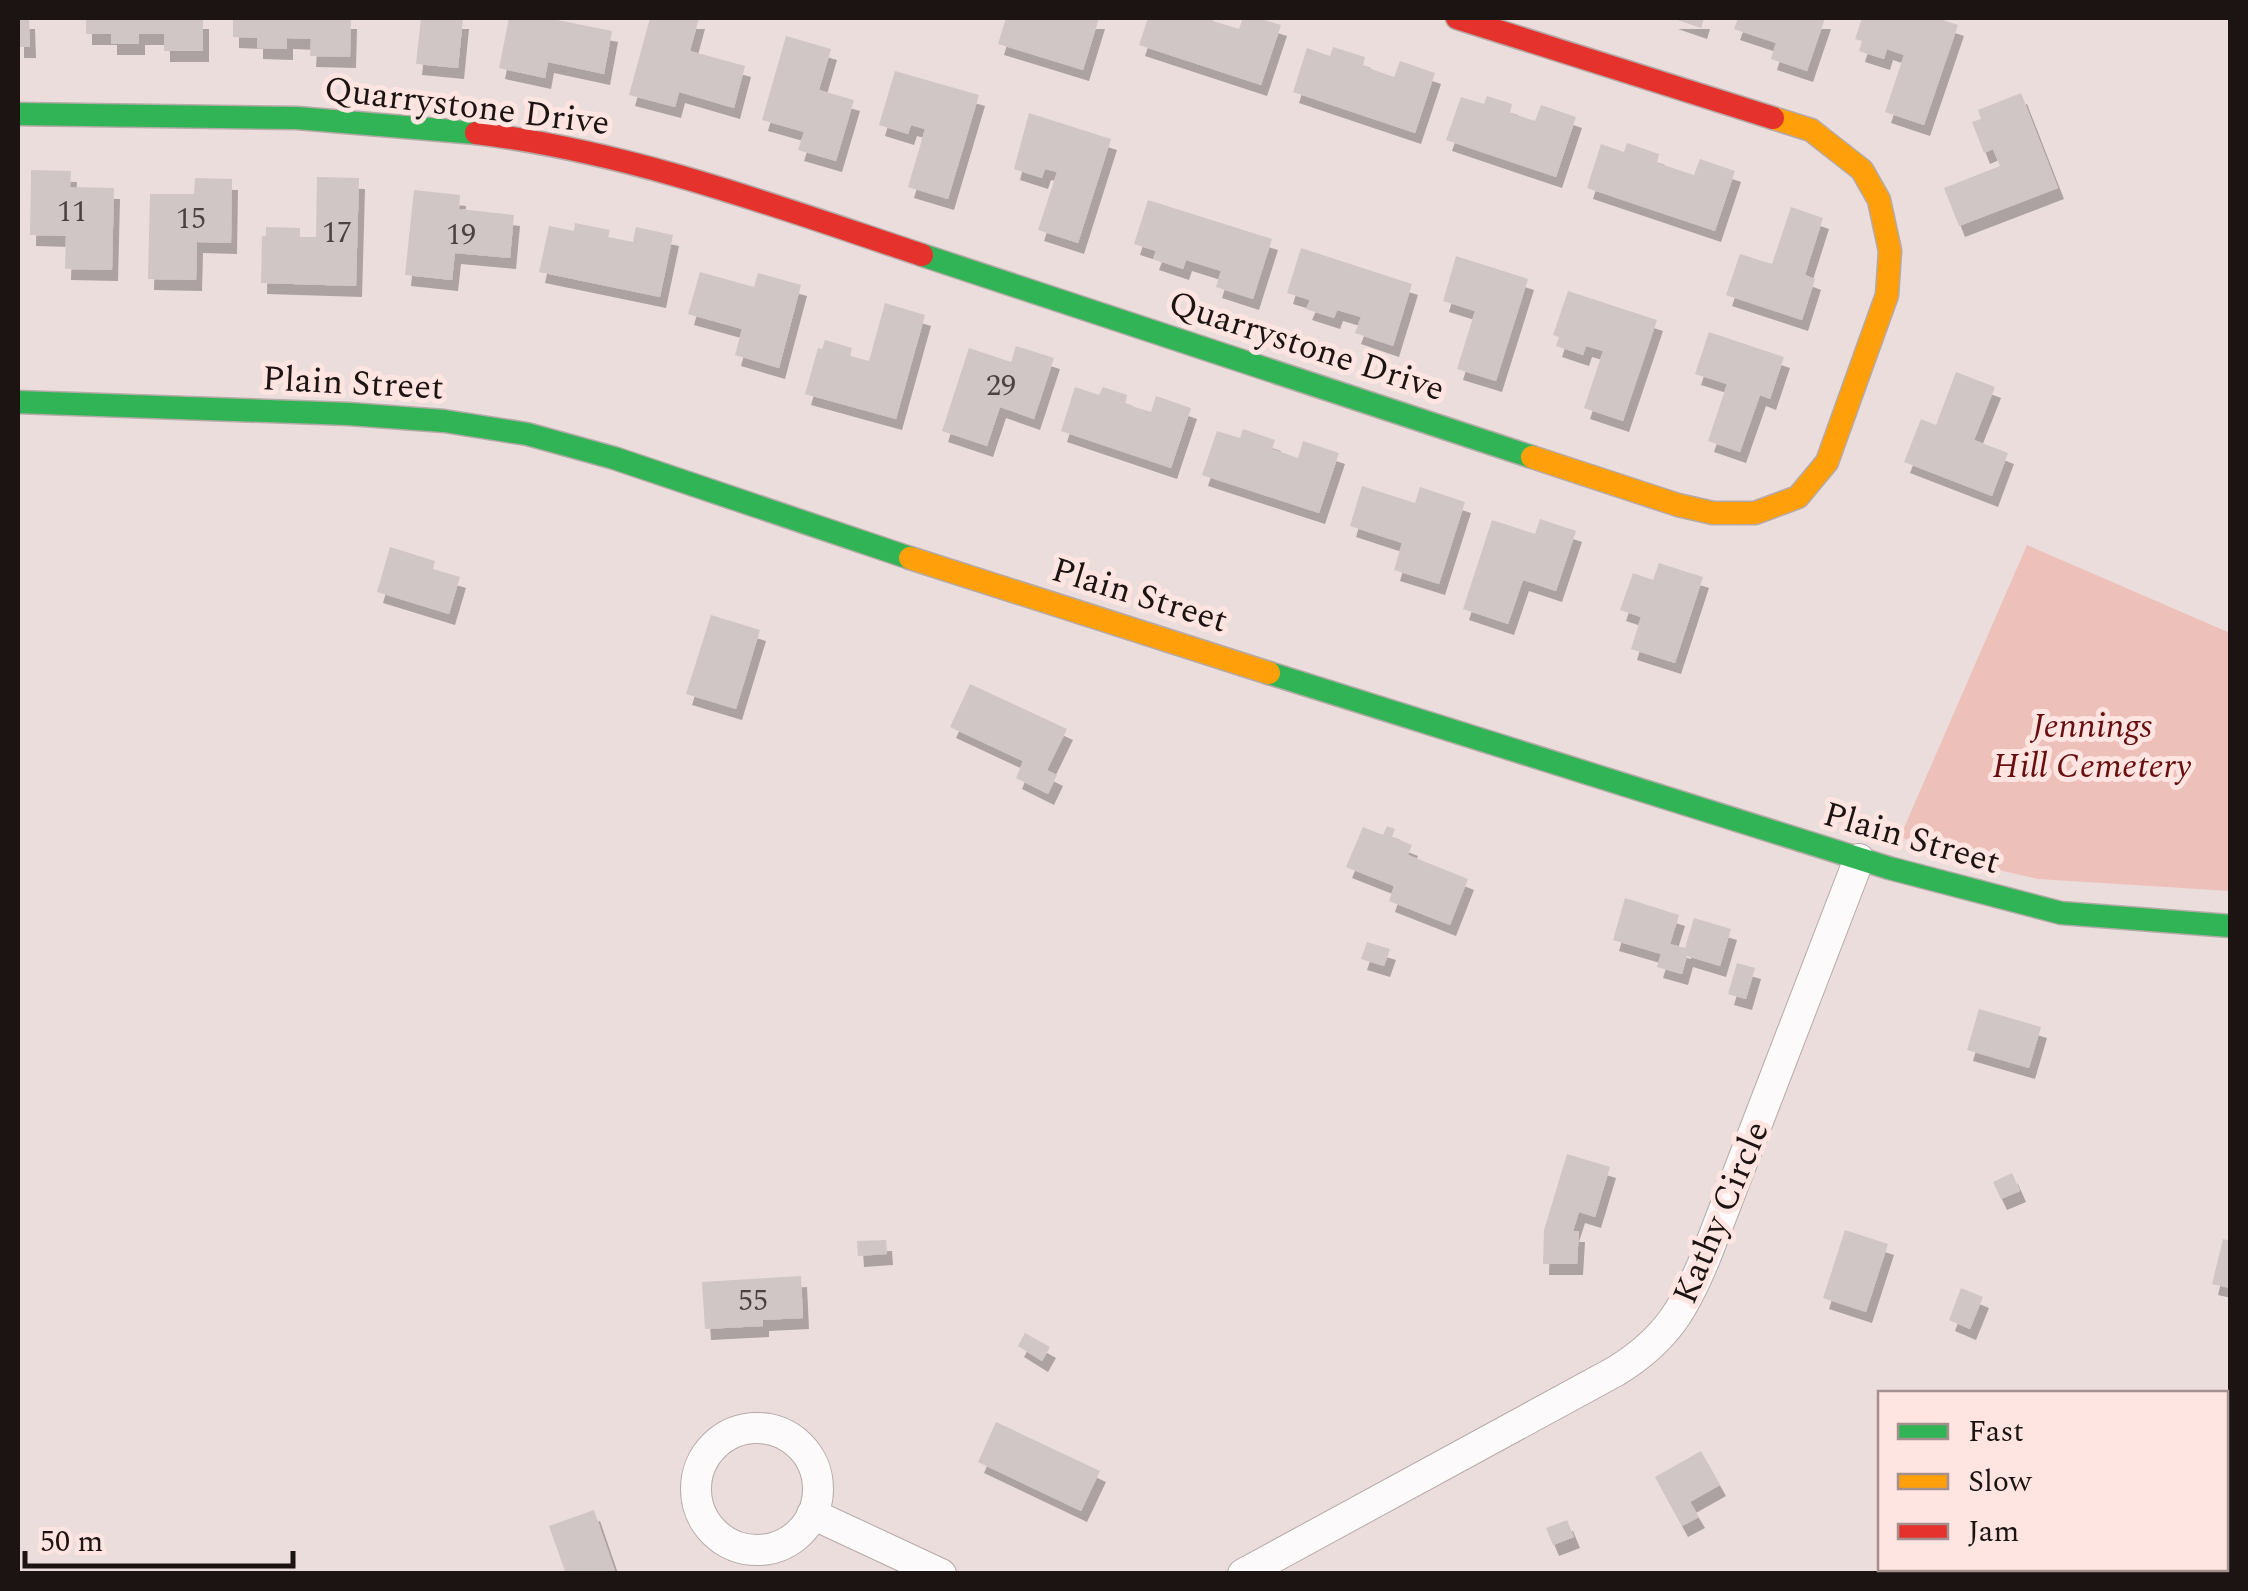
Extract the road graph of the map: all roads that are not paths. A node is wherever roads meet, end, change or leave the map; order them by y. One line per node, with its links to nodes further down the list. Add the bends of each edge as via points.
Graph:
1 (1457, 18): 2 (street, Quarrystone Drive, via 1811,130 1862,170 1879,200 1890,252 1887,295 1827,462 1798,497 1755,513 1678,505 714,186 576,148 424,127 288,118)
2 (18, 114)
3 (18, 402): 4 (street, Plain Street, via 348,414 527,434)
4 (1859, 859): 5 (street, Plain Street, via 2061,913); 8 (street, Kathy Circle, via 1708,1251 1670,1328 1616,1371)
5 (2230, 926)
6 (812, 1514): 6 (street, via 778,1546 732,1544 700,1510 696,1486 702,1463 736,1432 760,1428 782,1434 814,1467); 7 (street)
7 (941, 1574)
8 (1243, 1574)

